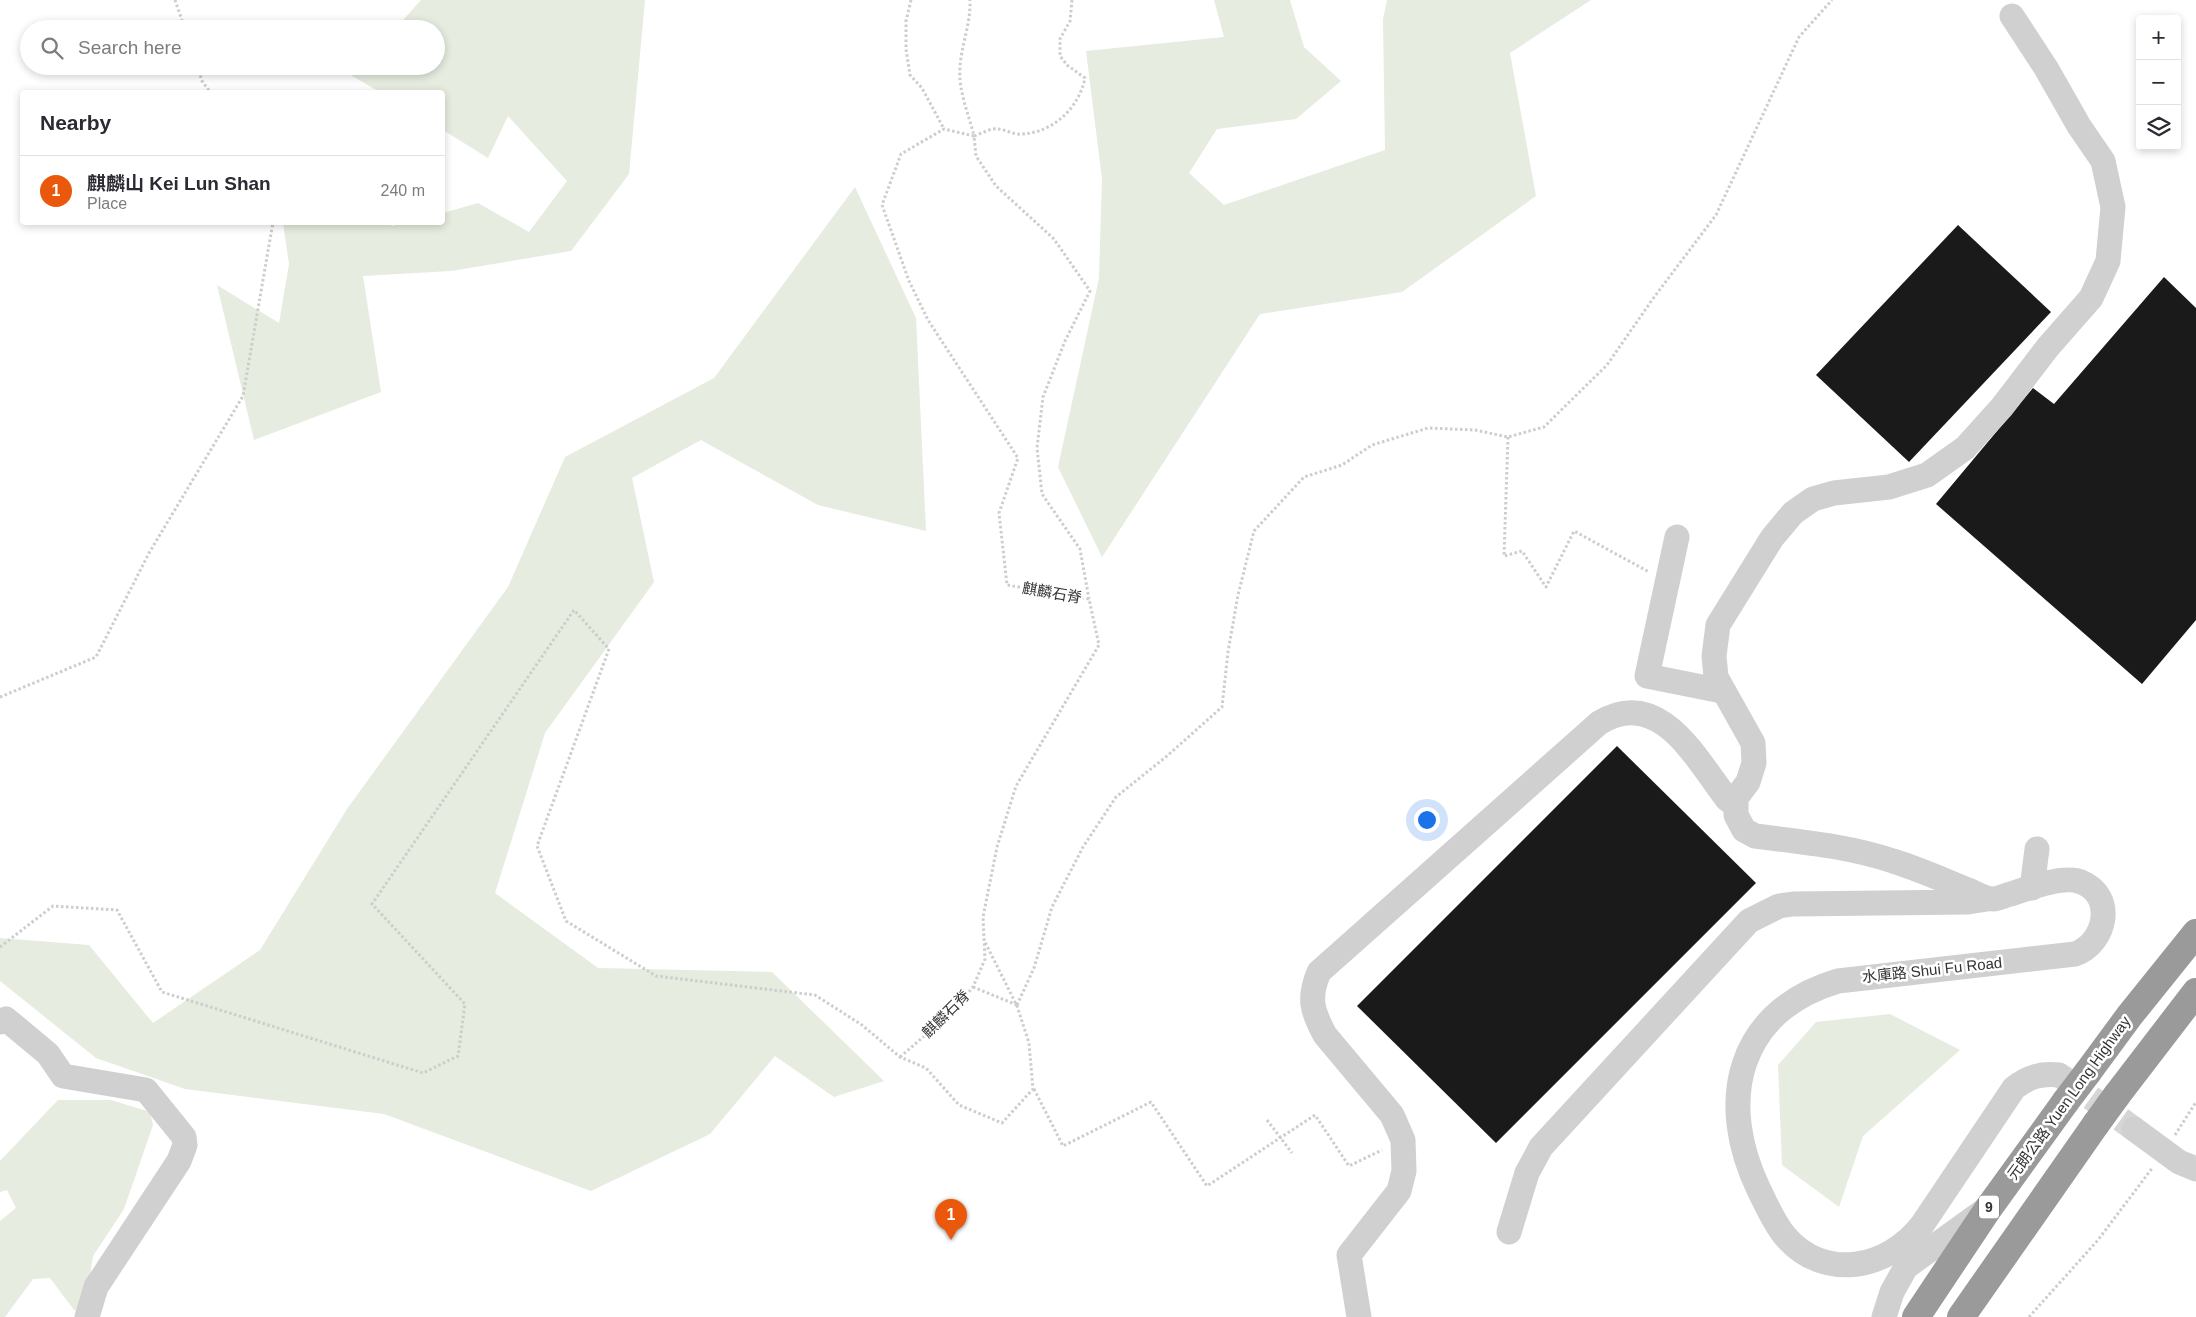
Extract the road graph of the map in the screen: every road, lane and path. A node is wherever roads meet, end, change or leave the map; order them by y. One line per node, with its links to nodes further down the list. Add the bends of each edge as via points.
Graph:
1 (175, 0): 7 (path)
2 (911, 0): 10 (path, via 906,21 910,75 922,88)
3 (970, 0): 11 (path, via 969,26 959,70)
4 (1072, 0): 11 (path, via 1070,21 1060,39 1060,56 1067,66 1085,78 1083,91 1067,115 1045,131 1020,134 997,128)
5 (1832, 0): 13 (path, via 1799,37 1716,215 1607,365 1544,427)
6 (2012, 16): 17 (street, via 2103,161 2114,207 2108,261 2091,298 1965,448 1927,475 1889,487 1827,495 1813,499 1793,513 1772,538 1718,625 1714,656 1716,677)
7 (182, 20)
8 (200, 75): 9 (path)
9 (209, 90)
10 (944, 129): 11 (path); 16 (path, 麒麟石脊, via 901,154 882,205 909,281 928,320 1018,458 999,513 1007,585)
11 (974, 136): 16 (path, via 976,156 996,186 1054,239 1090,291 1043,397 1037,448 1042,494 1080,549)
12 (273, 225): 18 (path, via 244,396 149,553 96,657)
13 (1508, 437): 15 (path, via 1504,556 1522,551 1546,587 1574,531); 28 (path, via 1475,430 1428,428 1372,445 1342,465 1304,477 1254,531 1238,594 1222,707 1116,797 1083,847 1052,907 1034,968)
14 (1678, 537): 15 (street)
15 (1667, 582): 17 (street, via 1647,676)
16 (1089, 599): 24 (path, 麒麟石脊, via 1099,645 1016,786 988,891 983,917)
17 (1722, 691): 19 (street, via 1753,743 1754,763)
18 (0, 697)
19 (1735, 805): 22 (street, via 1740,824 1755,836 1861,851); 37 (street, via 1673,729 1642,713 1611,716 1599,722 1319,972 1313,987 1312,1004 1317,1020 1325,1035 1392,1115)
20 (2037, 849): 21 (street)
21 (2032, 888): 22 (street, 水庫路 Shui Fu Road); 31 (street, 水庫路 Shui Fu Road, via 2070,880 2087,885 2095,891 2102,906 2100,934 2089,947 2066,956 1858,977 1820,986 1804,994 1789,1003 1770,1022 1748,1055 1736,1107 1740,1135 1754,1179 1785,1235 1816,1259 1842,1266 1860,1265 1890,1254 1916,1233 2014,1088 2039,1075)
22 (1989, 898): 42 (street, 水庫路 Shui Fu Road, via 1968,902 1793,904 1778,906 1749,921 1541,1148 1527,1173)
23 (2196, 933): 41 (highway, 元朗公路 Yuen Long Highway / 9, bridge, via 2130,1014)
24 (984, 940): 26 (path, 麒麟石脊, via 985,959); 28 (path)
25 (0, 947): 30 (path, via 53,906 117,910 162,992 423,1072 458,1056 465,1004 372,904 574,610 609,649 537,846 566,921 656,976 816,995 862,1025)
26 (973, 987): 28 (path); 30 (path, 麒麟石脊, via 951,1013)
27 (2196, 992): 47 (highway, bridge, via 2096,1124)
28 (1017, 1006): 32 (path, via 1029,1044)
29 (0, 1022): 43 (street, via 6,1019 45,1052 63,1076 146,1090 184,1137 185,1145 179,1161 101,1279)
30 (900, 1057): 32 (path, via 926,1068 959,1105 1002,1123)
31 (2059, 1075)
32 (1033, 1089): 36 (path, via 1063,1146 1151,1102 1207,1186)
33 (2196, 1102): 38 (path)
34 (1267, 1120): 36 (path)
35 (2134, 1129): 38 (street)
36 (1280, 1138): 37 (path, via 1315,1115 1349,1166); 39 (path)
37 (1403, 1140): 44 (street, via 1404,1171 1399,1191 1349,1255)
38 (2164, 1151): 40 (street); 48 (path, via 2098,1240)
39 (1292, 1153)
40 (2196, 1169)
41 (1988, 1209): 45 (street, via 1906,1267 1892,1292); 46 (highway, 元朗公路 Yuen Long Highway / 9)
42 (1509, 1232)
43 (87, 1317)
44 (1359, 1317)
45 (1884, 1317)
46 (1916, 1317)
47 (1961, 1317)
48 (2029, 1317)

